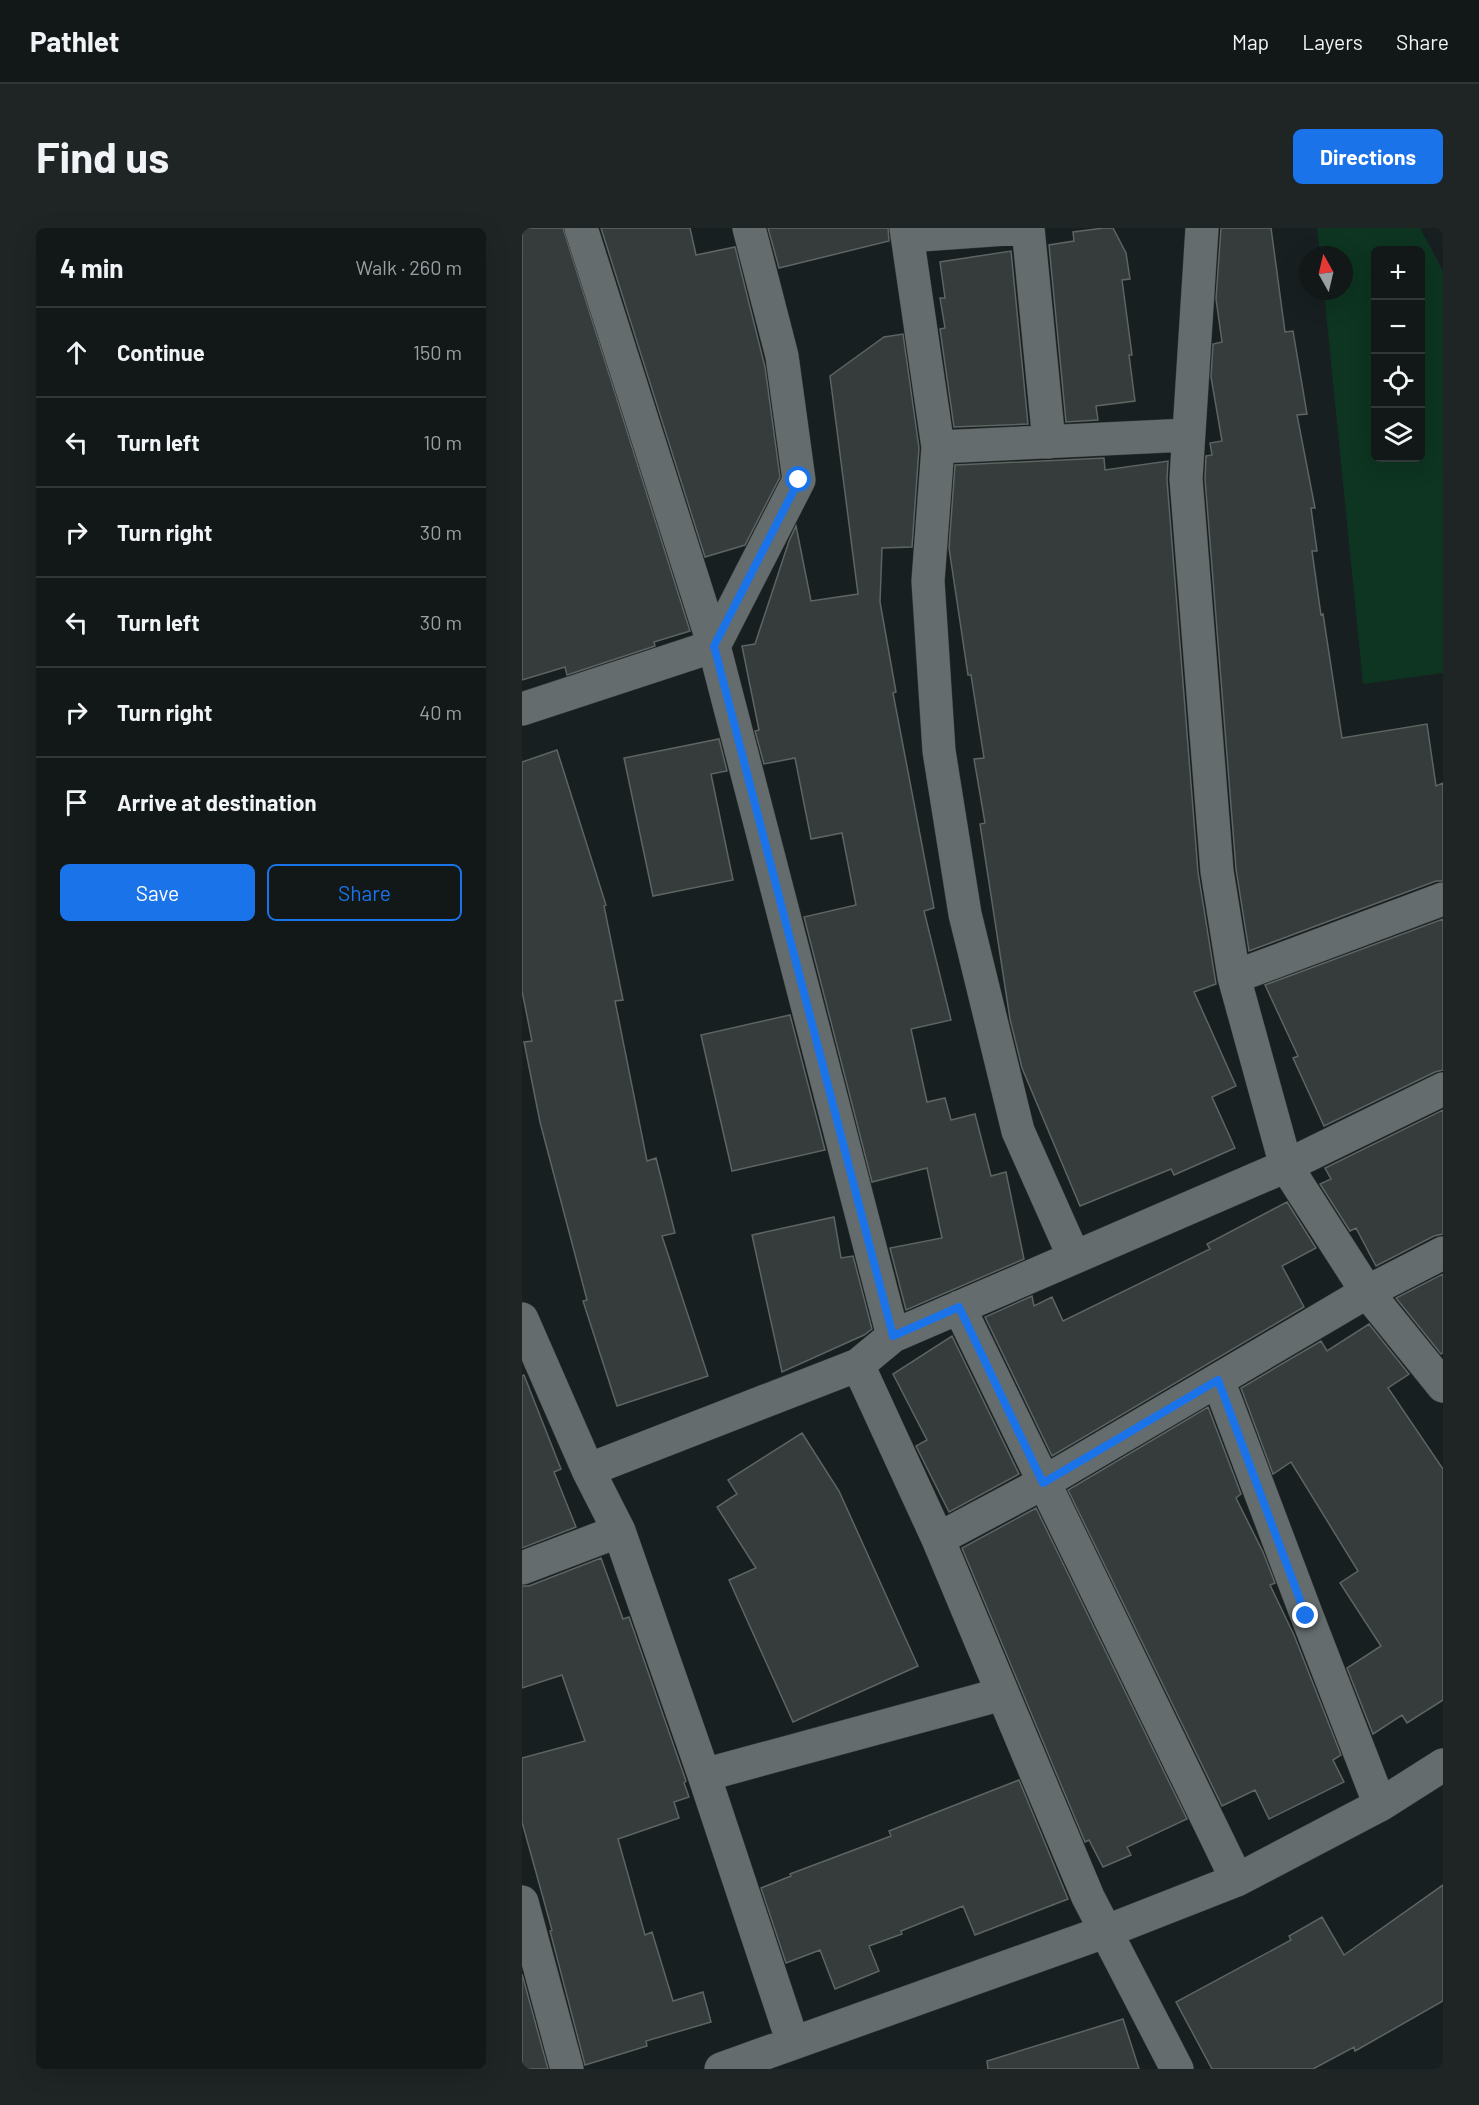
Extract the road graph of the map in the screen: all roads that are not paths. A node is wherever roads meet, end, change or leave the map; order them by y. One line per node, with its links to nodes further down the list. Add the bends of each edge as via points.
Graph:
1 (581, 228): 10 (street)
2 (749, 228): 10 (street, via 782,356 799,480)
3 (1022, 228): 6 (street)
4 (1028, 228): 8 (street)
5 (1202, 228): 7 (street)
6 (907, 232): 9 (street)
7 (1187, 435): 8 (street); 13 (street, via 1186,479 1217,871)
8 (1048, 442): 9 (street)
9 (938, 447): 17 (street, via 928,581 939,751 965,914 1018,1131)
10 (714, 646): 11 (street); 21 (street)
11 (522, 709)
12 (1443, 899): 13 (street)
13 (1234, 977): 15 (street)
14 (1443, 1089): 15 (street)
15 (1286, 1166): 17 (street); 18 (street)
16 (1443, 1253): 18 (street)
17 (1074, 1257): 19 (street)
18 (1367, 1292): 23 (street); 24 (street)
19 (959, 1307): 21 (street); 26 (street)
20 (522, 1319): 25 (street)
21 (893, 1336): 22 (street)
22 (858, 1365): 25 (street); 28 (street)
23 (1218, 1380): 26 (street); 33 (street)
24 (1443, 1386)
25 (588, 1470): 27 (street)
26 (1043, 1483): 28 (street); 34 (street)
27 (619, 1531): 29 (street); 32 (street)
28 (938, 1539): 30 (street)
29 (522, 1568)
30 (1002, 1694): 32 (street); 36 (street, via 1088,1897)
31 (1443, 1765): 33 (street)
32 (704, 1775): 37 (street)
33 (1380, 1805): 34 (street)
34 (1237, 1880): 36 (street)
35 (522, 1902): 38 (street)
36 (1107, 1931): 37 (street); 40 (street)
37 (793, 2043): 39 (street)
38 (567, 2069)
39 (721, 2069)
40 (1177, 2069)

